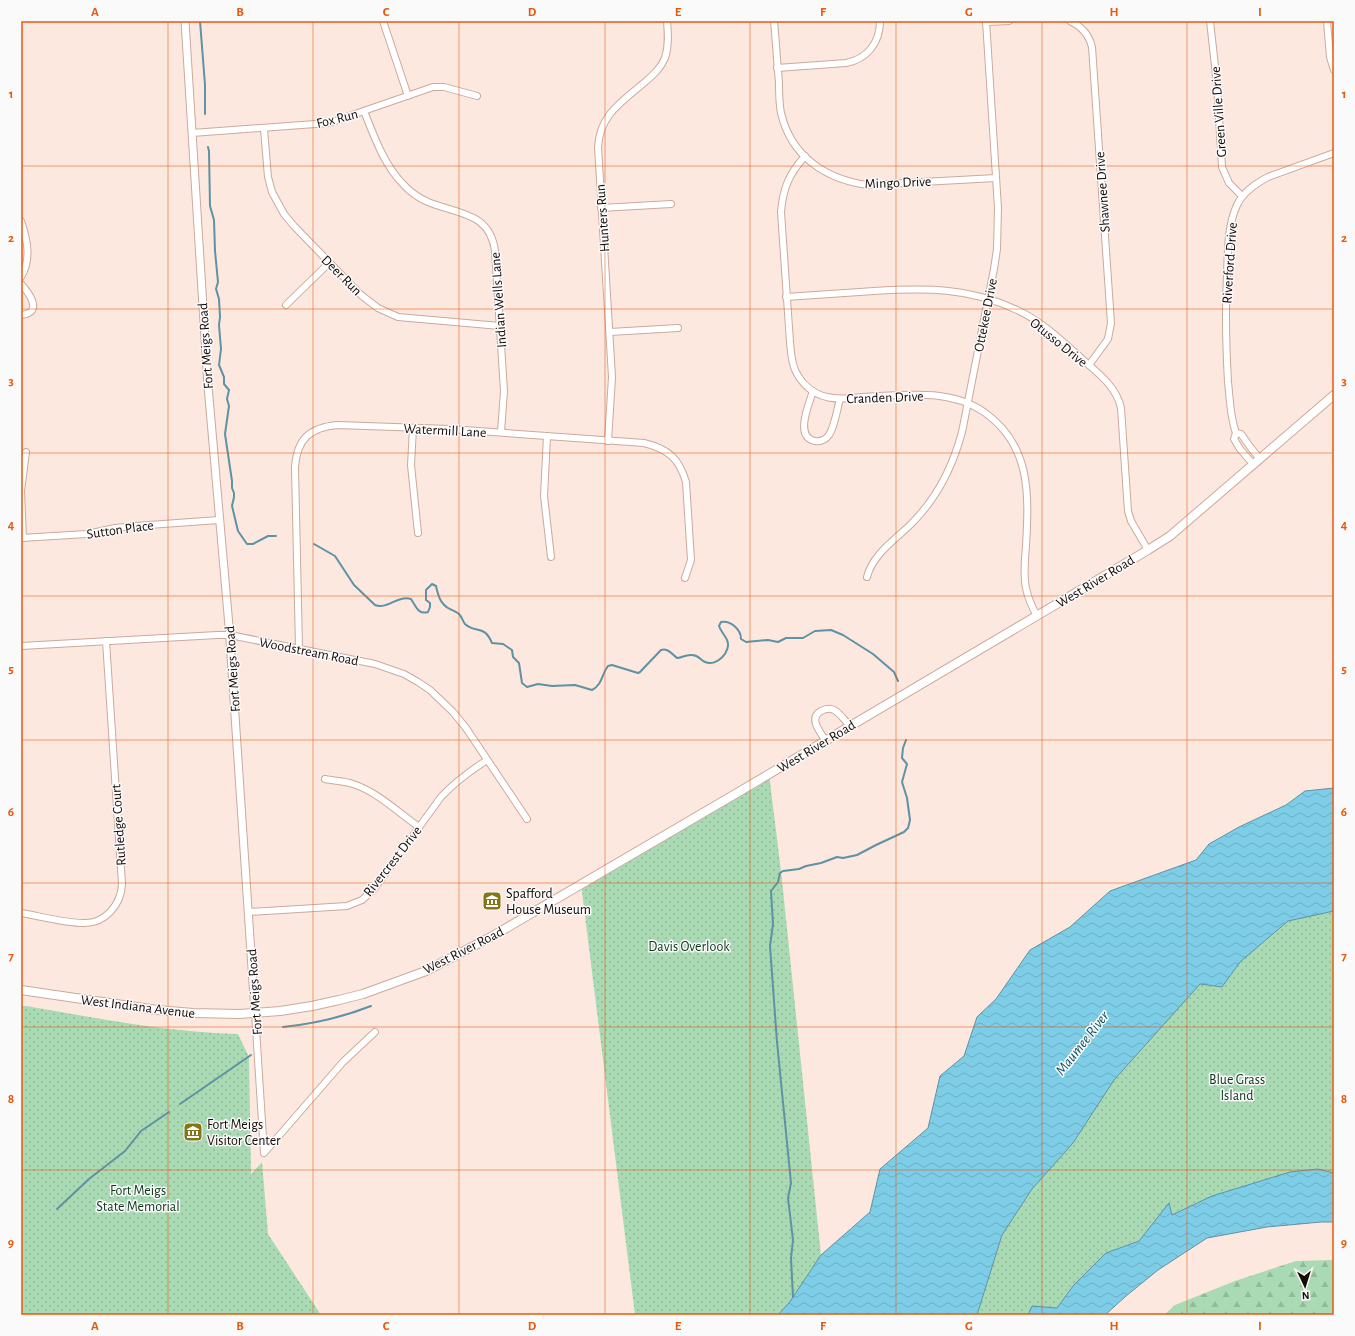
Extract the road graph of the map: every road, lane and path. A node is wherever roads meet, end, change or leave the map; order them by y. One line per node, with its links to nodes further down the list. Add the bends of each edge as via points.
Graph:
1 (184, 21): 17 (street, Fort Meigs Road)
2 (383, 21): 13 (street)
3 (667, 21): 23 (street, Hunters Run, via 667,48 662,64 609,114 601,127 598,147)
4 (774, 21): 11 (street, Mingo Drive)
5 (880, 21): 11 (street, via 876,42 865,55 856,60)
6 (1009, 21): 10 (street)
7 (1070, 21): 35 (street, Shawnee Drive, via 1085,32 1092,47 1111,323 1108,339)
8 (1210, 21): 21 (street, Green Ville Drive, via 1222,167 1229,183)
9 (1327, 21): 12 (street, via 1330,57)
10 (986, 22): 20 (street, Ottekee Drive)
11 (777, 68): 19 (street, Mingo Drive, via 784,121 795,144)
12 (1334, 70)
13 (408, 96): 14 (street, Fox Run, via 433,87 444,87); 15 (street, Fox Run)
14 (477, 96)
15 (364, 111): 16 (street, Fox Run, via 329,123); 32 (street, Indian Wells Lane, via 385,159 403,184 428,202 472,216 488,230 495,251)
16 (264, 129): 17 (street, Fox Run); 25 (street, Deer Run, via 268,177 272,192 294,226)
17 (192, 133): 46 (street, Fort Meigs Road)
18 (1334, 153): 21 (street, Riverford Drive, via 1268,177)
19 (805, 156): 20 (street, Mingo Drive, via 828,174 866,185); 28 (street, Cranden Drive, via 787,181 782,202)
20 (996, 178): 29 (street, Ottekee Drive, via 997,248)
21 (1242, 196): 45 (street, Riverford Drive, via 1231,224 1229,240 1226,349 1232,424)
22 (671, 204): 23 (street)
23 (601, 208): 34 (street, Hunters Run)
24 (21, 221): 26 (street, via 28,250)
25 (329, 263): 30 (street); 32 (street, Deer Run, via 369,302 398,317)
26 (21, 277)
27 (21, 284): 31 (street, via 30,295 33,304 30,312)
28 (786, 297): 29 (street, Otusso Drive, via 934,289); 36 (street, Cranden Drive, via 792,362 801,380)
29 (989, 298): 35 (street, Otusso Drive, via 1036,320); 39 (street, Ottekee Drive)
30 (286, 305)
31 (21, 315)
32 (500, 326): 41 (street, Indian Wells Lane, via 504,391)
33 (678, 328): 34 (street)
34 (610, 332): 43 (street, Hunters Run, via 612,377)
35 (1089, 365): 49 (street, Otusso Drive, via 1112,388 1120,402 1128,511)
36 (813, 391): 38 (street, Cranden Drive, via 828,398); 38 (street, via 804,429 808,438 815,441 821,441 829,435)
37 (1334, 395): 45 (main road, West River Road)
38 (840, 399): 39 (street, Cranden Drive, via 907,394 952,398)
39 (968, 403): 51 (street, Ottekee Drive, via 957,452 947,476 914,521 875,560 869,568); 53 (street, Cranden Drive, via 984,412 1002,428 1013,444 1023,467 1028,498 1026,584 1030,603)
40 (413, 428): 41 (street, Watermill Lane); 47 (street, via 412,472); 57 (street, Watermill Lane, via 328,426 309,434 299,447 295,467)
41 (501, 432): 42 (street, Watermill Lane)
42 (547, 436): 43 (street, Watermill Lane); 50 (street, via 544,496)
43 (608, 441): 52 (street, Watermill Lane, via 644,443 658,447 672,456 683,472 686,482 691,560)
44 (26, 452): 48 (street, via 21,491)
45 (1257, 461): 49 (main road, West River Road, via 1170,536)
46 (219, 520): 48 (street, Sutton Place); 54 (street, Fort Meigs Road)
47 (418, 533)
48 (22, 538)
49 (1148, 550): 53 (main road, West River Road)
50 (551, 557)
51 (867, 577)
52 (685, 578)
53 (1037, 616): 58 (main road, West River Road)
54 (230, 635): 55 (street, Woodstream Road); 57 (street, Woodstream Road); 64 (street, Fort Meigs Road)
55 (106, 642): 56 (street, Woodstream Road); 65 (street, Rutledge Court, via 122,884 119,899 107,916 88,923)
56 (21, 646)
57 (299, 649): 60 (street, Woodstream Road, via 375,664 418,682 453,712)
58 (850, 726): 59 (main road, West River Road); 59 (street, via 834,710 820,712 816,716 816,726)
59 (826, 740): 67 (main road, West River Road, via 491,937 426,971 339,1000)
60 (487, 760): 62 (street, Woodstream Road); 63 (street, Rivercrest Drive, via 451,786)
61 (325, 779): 63 (street, via 362,787)
62 (527, 819)
63 (419, 827): 64 (street, Rivercrest Drive, via 374,889 358,902 337,907)
64 (248, 912): 67 (street, Fort Meigs Road)
65 (21, 913)
66 (21, 990): 67 (main road, West Indiana Avenue, via 179,1012)
67 (255, 1013): 68 (street, Fort Meigs Road, via 264,1153 343,1062)
68 (375, 1032)

